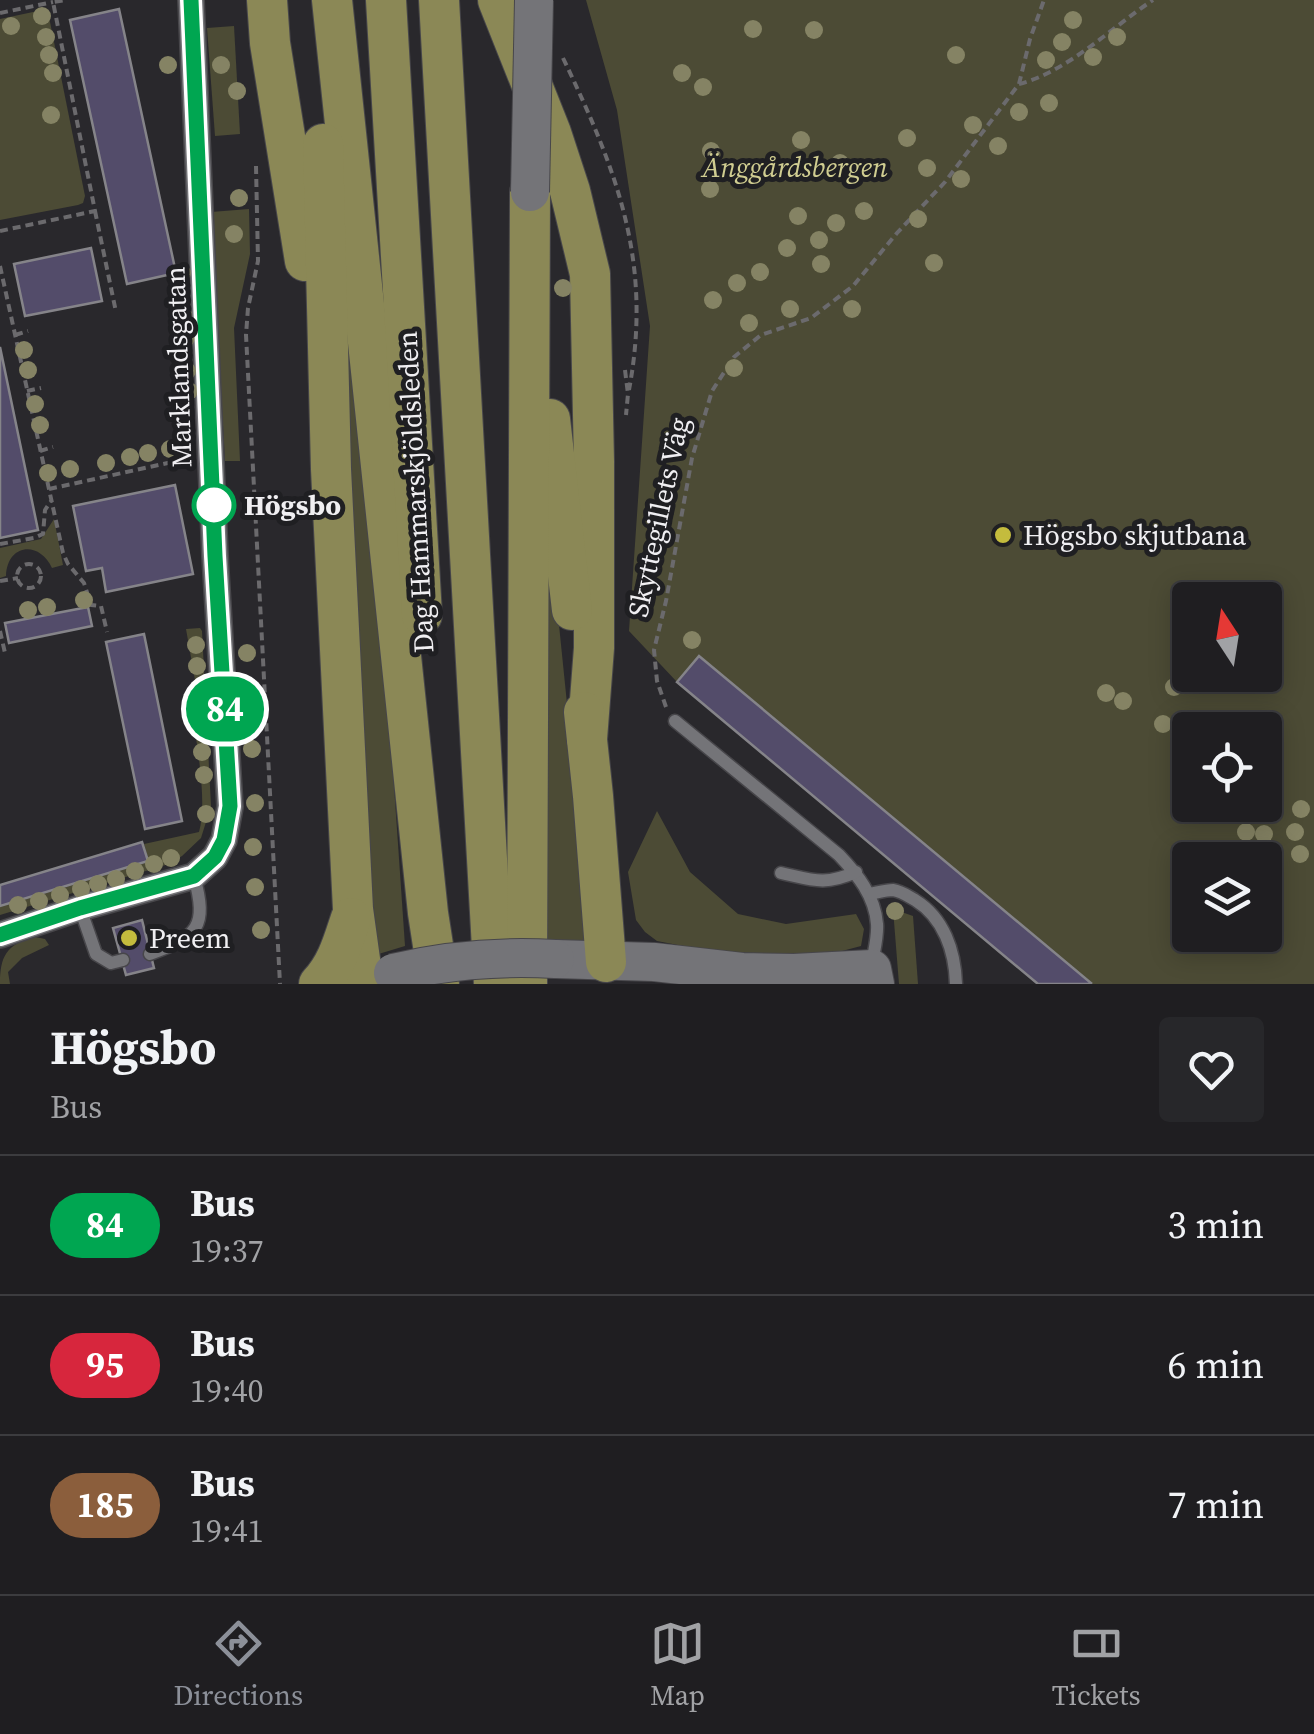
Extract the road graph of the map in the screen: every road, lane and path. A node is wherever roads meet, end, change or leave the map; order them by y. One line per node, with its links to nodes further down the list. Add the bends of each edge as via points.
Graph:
1 (66, 0): 12 (path)
2 (192, 0): 44 (street, Marklandsgatan, via 230,806 224,840)
3 (267, 0): 31 (main road)
4 (320, 0): 31 (main road)
5 (332, 0): 57 (main road)
6 (386, 0): 57 (main road, Dag Hammarskjöldsleden)
7 (439, 0): 58 (main road, Dag Hammarskjöldsleden)
8 (498, 0): 41 (main road, via 551,133 590,274 594,648)
9 (534, 0): 17 (street, bridge)
10 (1044, 0): 15 (path, Skyttegillets Väg)
11 (1153, 0): 15 (path, via 1070,61)
12 (53, 2): 13 (path); 18 (path)
13 (0, 12)
14 (556, 45): 27 (path, via 626,213 638,312)
15 (1018, 84): 40 (path, Skyttegillets Väg, via 945,182 853,286 812,318 761,335 734,357 712,391 654,650 656,681)
16 (256, 162): 55 (path, via 258,261 246,335)
17 (530, 192): 20 (main road)
18 (95, 211): 19 (path); 22 (path)
19 (0, 231)
20 (531, 246): 41 (main road); 51 (main road, via 527,584)
21 (0, 266): 24 (path)
22 (116, 312)
23 (28, 331): 24 (path)
24 (16, 334): 26 (path)
25 (41, 388): 26 (path)
26 (28, 391): 29 (path)
27 (628, 394)
28 (53, 448): 29 (path)
29 (40, 450): 32 (path)
30 (190, 458): 32 (path)
31 (331, 468): 47 (main road)
32 (49, 489): 33 (path)
33 (51, 501): 34 (path, via 43,534); 38 (path, via 68,564 84,583 90,605 101,606)
34 (0, 544)
35 (18, 578): 35 (path, via 26,564 38,568 35,588 23,588); 36 (path)
36 (0, 581)
37 (0, 631): 39 (path)
38 (107, 632)
39 (5, 654)
40 (675, 721): 42 (lane)
41 (586, 739): 52 (main road)
42 (856, 872): 43 (lane, via 820,882); 45 (lane)
43 (781, 873)
44 (194, 876): 46 (street); 49 (lane, via 202,904 198,920 186,940)
45 (869, 894): 53 (lane, via 877,924); 59 (lane, via 901,892 922,904 950,942)
46 (80, 908): 48 (street); 50 (lane, via 96,954 111,963)
47 (353, 910): 54 (main road); 56 (main road, via 340,952)
48 (0, 935)
49 (150, 954)
50 (123, 960)
51 (541, 972): 52 (street); 54 (street, bridge, via 517,957 470,959)
52 (606, 973): 53 (street, via 654,962)
53 (873, 977)
54 (369, 981)
55 (280, 984)
56 (319, 984)
57 (441, 984)
58 (494, 984)
59 (956, 984)

